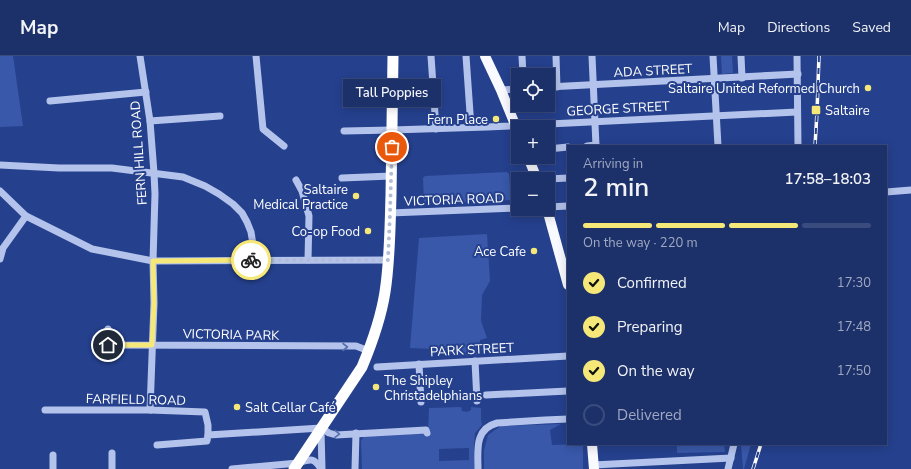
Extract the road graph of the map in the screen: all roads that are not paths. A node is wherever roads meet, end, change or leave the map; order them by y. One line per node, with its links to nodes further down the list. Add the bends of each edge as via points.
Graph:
1 (140, 56): 21 (street, FERN HILL ROAD)
2 (256, 56): 38 (street, via 263,129)
3 (393, 56): 33 (highway)
4 (431, 56): 31 (street)
5 (466, 56): 30 (street)
6 (485, 56): 20 (main road)
7 (522, 56): 13 (street)
8 (556, 56): 18 (street)
9 (592, 56): 17 (street)
10 (713, 56): 16 (street)
11 (741, 56): 15 (street)
12 (798, 56): 14 (street)
13 (523, 68)
14 (798, 74): 15 (street, ADA STREET); 23 (street)
15 (742, 78): 16 (street, ADA STREET)
16 (714, 79): 17 (street, ADA STREET); 25 (street)
17 (593, 86): 18 (street, ADA STREET); 28 (street)
18 (557, 87)
19 (511, 89): 20 (street)
20 (501, 90): 26 (main road)
21 (146, 92): 22 (street); 27 (street, FERN HILL ROAD)
22 (50, 101)
23 (797, 112): 25 (street, GEORGE STREET); 37 (street)
24 (220, 116): 27 (street)
25 (716, 116): 28 (street, GEORGE STREET); 36 (street)
26 (513, 120)
27 (150, 121): 42 (street, FERN HILL ROAD)
28 (595, 121): 29 (street, GEORGE STREET); 35 (street)
29 (555, 125)
30 (471, 127): 31 (street, GEORGE STREET); 32 (street, GEORGE STREET)
31 (436, 129): 33 (street, GEORGE STREET)
32 (511, 129)
33 (392, 130): 34 (street, GEORGE STREET); 43 (highway)
34 (344, 131)
35 (596, 145)
36 (718, 145)
37 (798, 145)
38 (284, 146)
39 (567, 147): 40 (street)
40 (555, 148)
41 (0, 165): 42 (street, via 112,168)
42 (154, 173): 58 (street, via 183,177 205,186 233,204 242,213 251,232); 61 (street, FERN HILL ROAD)
43 (391, 176): 44 (street); 54 (highway)
44 (342, 178)
45 (567, 178): 46 (street)
46 (555, 179)
47 (296, 180): 59 (street, via 309,216)
48 (911, 190): 50 (street)
49 (0, 191): 55 (street)
50 (887, 192)
51 (567, 206): 52 (street)
52 (555, 207)
53 (511, 208): 54 (street, VICTORIA ROAD)
54 (390, 213): 60 (highway)
55 (26, 216): 57 (street, via 3,248); 61 (street, via 92,249)
56 (549, 216): 62 (main road)
57 (0, 259)
58 (254, 260): 59 (street); 61 (street)
59 (308, 260): 60 (street)
60 (388, 260): 65 (highway, via 385,291)
61 (153, 261): 64 (street, FERN HILL ROAD)
62 (567, 281)
63 (108, 329): 64 (street, VICTORIA PARK, via 108,345)
64 (152, 345): 65 (street, VICTORIA PARK, one-way to 65, via 356,346); 75 (street, FERN HILL ROAD)
65 (369, 351): 77 (highway, via 362,367)
66 (567, 356): 67 (street, PARK STREET)
67 (475, 361): 68 (street, PARK STREET); 72 (street)
68 (419, 364): 69 (street, PARK STREET); 73 (street)
69 (377, 367)
70 (567, 391): 71 (street)
71 (486, 395)
72 (477, 401)
73 (421, 402)
74 (45, 410): 75 (street, FARFIELD ROAD)
75 (150, 410): 80 (street, FARFIELD ROAD, via 205,412)
76 (567, 419): 94 (street, via 491,425 480,437)
77 (321, 428): 78 (street, one-way to 78, via 336,435); 80 (street); 87 (highway); 92 (street)
78 (356, 433): 79 (street, via 426,430); 93 (street)
79 (427, 433)
80 (208, 434): 81 (street, via 207,441)
81 (157, 445)
82 (592, 445): 88 (main road)
83 (734, 445): 86 (street)
84 (112, 453): 90 (street)
85 (53, 455): 89 (street)
86 (731, 458): 88 (street); 95 (street)
87 (296, 466): 91 (street); 92 (street, via 313,460)
88 (594, 467)
89 (53, 469)
90 (112, 469)
91 (232, 469)
92 (322, 469)
93 (355, 469)
94 (478, 469)
95 (728, 469)

